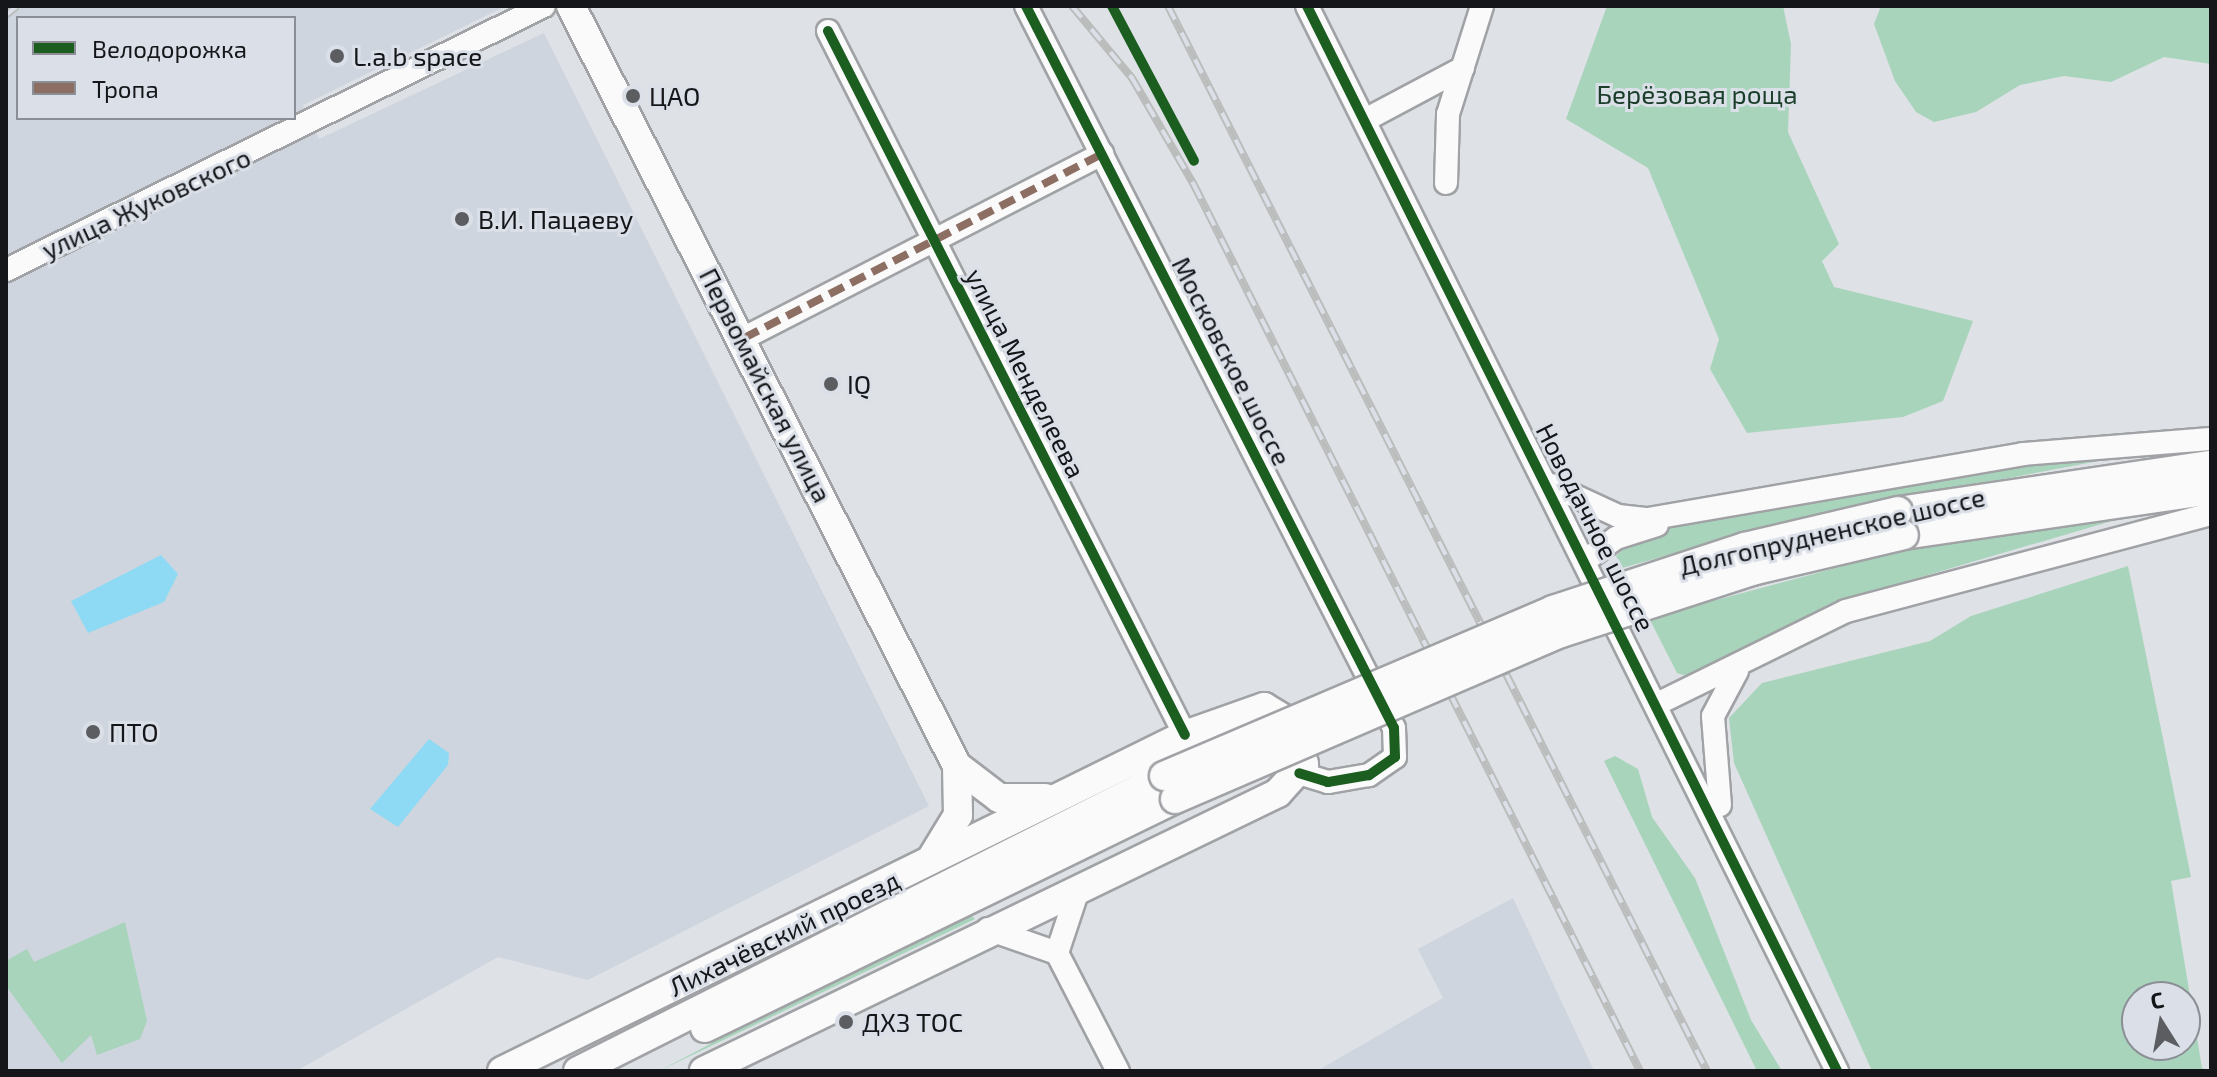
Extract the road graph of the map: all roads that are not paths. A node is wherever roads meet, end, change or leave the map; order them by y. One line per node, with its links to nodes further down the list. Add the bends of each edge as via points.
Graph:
1 (544, 6): 12 (street, улица Жуковского)
2 (571, 6): 13 (main road, Первомайская улица)
3 (1026, 6): 9 (street, Московское шоссе)
4 (1307, 6): 8 (street, Новодачное шоссе)
5 (1482, 6): 7 (street)
6 (828, 31): 11 (street, улица Менделеева)
7 (1463, 68): 8 (street); 10 (street, via 1444,137)
8 (1365, 120): 16 (street, Новодачное шоссе)
9 (1102, 154): 11 (street); 26 (street, Московское шоссе, via 1396,738 1395,757 1369,775 1328,782)
10 (1446, 183)
11 (934, 240): 13 (street); 24 (street, улица Менделеева)
12 (6, 270)
13 (744, 338): 25 (main road, Первомайская улица)
14 (2211, 439): 19 (street, via 2023,454)
15 (2211, 465): 20 (main road, Долгопрудненское шоссе)
16 (1551, 485): 19 (street, via 1618,516); 21 (street, Новодачное шоссе)
17 (2211, 490): 20 (main road, Долгопрудненское шоссе)
18 (2211, 514): 22 (street, via 1846,611)
19 (1680, 517): 21 (street, via 1616,538)
20 (1901, 523): 31 (main road, Долгопрудненское шоссе, bridge, via 1745,547 1553,610 1169,788)
21 (1587, 559): 23 (street, Новодачное шоссе)
22 (1739, 669): 23 (street); 28 (street, via 1721,693 1710,742)
23 (1659, 703): 28 (street, Новодачное шоссе)
24 (1185, 735): 26 (main road, via 1264,707 1292,724 1303,750); 27 (main road)
25 (957, 766): 27 (main road, via 1015,802); 29 (main road, via 958,815)
26 (1299, 773): 30 (main road, via 1278,793)
27 (1065, 793): 29 (main road, Лихачёвский проезд)
28 (1728, 841): 41 (street, Новодачное шоссе)
29 (927, 863): 35 (main road, Лихачёвский проезд)
30 (1079, 887): 32 (main road); 34 (street)
31 (941, 903): 33 (main road, Лихачёвский проезд); 38 (main road, Лихачёвский проезд)
32 (988, 929): 34 (street); 39 (main road)
33 (842, 939): 36 (main road, Лихачёвский проезд); 37 (main road, Лихачёвский проезд)
34 (1057, 953): 40 (street)
35 (502, 1071)
36 (513, 1071)
37 (578, 1071)
38 (608, 1071)
39 (704, 1071)
40 (1118, 1071)
41 (1837, 1071)

